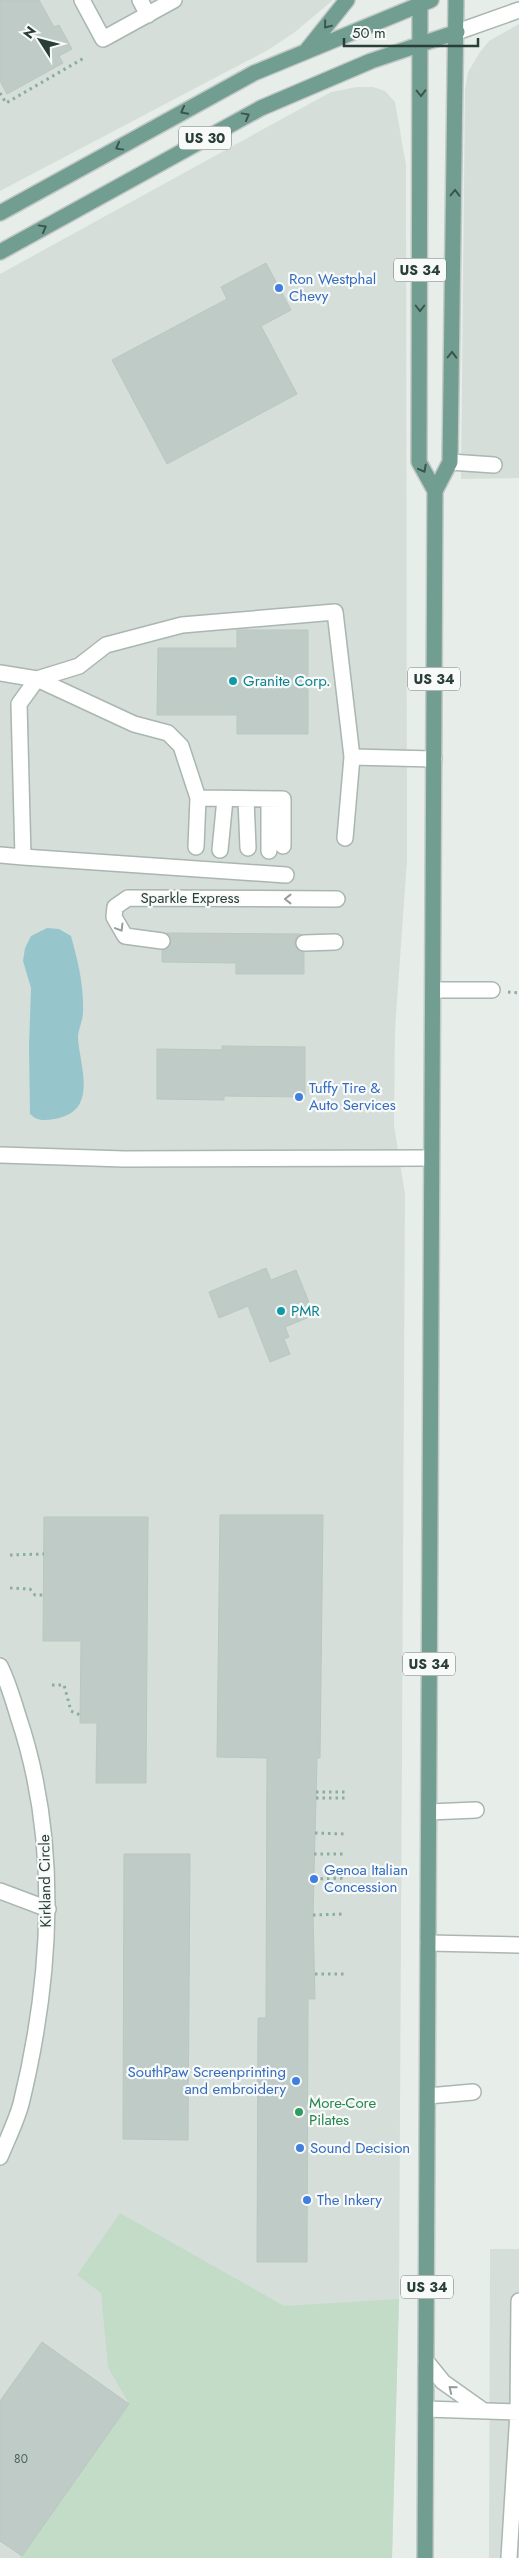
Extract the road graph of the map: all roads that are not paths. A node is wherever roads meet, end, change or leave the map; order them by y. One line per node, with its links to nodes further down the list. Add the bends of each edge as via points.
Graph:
1 (82, 0): 8 (street, via 103,39)
2 (140, 0): 8 (street)
3 (174, 0): 8 (street)
4 (347, 0): 11 (main road, one-way to 11)
5 (456, 0): 9 (main road, US 34)
6 (424, 1): 10 (main road, US 34); 11 (main road, US 30)
7 (519, 10): 9 (street)
8 (148, 14)
9 (457, 32): 10 (main road, US 30); 14 (main road, US 34, one-way to 9)
10 (420, 44): 13 (main road, US 30, one-way to 10, via 261,108); 16 (main road, US 34, one-way to 16, via 419,462)
11 (306, 51): 12 (main road, US 30, one-way to 12, via 254,73)
12 (0, 213)
13 (0, 252)
14 (450, 462): 15 (street); 16 (main road, US 34)
15 (494, 465)
16 (435, 491): 20 (main road, US 34)
17 (0, 673): 18 (street)
18 (37, 679): 19 (street, via 79,666 106,645 182,625 335,612); 21 (street, via 134,724 168,733 181,746); 32 (street, via 19,704)
19 (352, 757): 20 (street); 25 (street)
20 (434, 759): 38 (main road, US 34)
21 (198, 798): 22 (street); 27 (street)
22 (225, 799): 23 (street); 29 (street)
23 (246, 799): 24 (street); 28 (street)
24 (269, 799): 26 (street, via 284,799); 30 (street)
25 (346, 838)
26 (283, 846)
27 (196, 847)
28 (248, 848)
29 (220, 850)
30 (269, 851)
31 (0, 855): 32 (street)
32 (23, 857): 33 (street)
33 (286, 875)
34 (336, 899): 35 (street, Sparkle Express, one-way to 35, via 128,898 115,907 114,917 125,936)
35 (162, 941)
36 (335, 942): 37 (street)
37 (304, 943)
38 (433, 990): 39 (street); 41 (main road, US 34)
39 (492, 990)
40 (0, 1155): 41 (street, via 124,1159)
41 (431, 1158): 44 (main road, US 34)
42 (0, 1666): 46 (street, Kirkland Circle, via 28,1746 38,1792 43,1820)
43 (476, 1810): 44 (street)
44 (429, 1812): 47 (main road, US 34)
45 (0, 1891): 46 (street)
46 (48, 1908): 51 (street, Kirkland Circle, via 38,2012 20,2106)
47 (428, 1943): 48 (street); 50 (main road, US 34)
48 (519, 1945)
49 (473, 2092): 50 (street)
50 (428, 2096): 53 (main road, US 34)
51 (0, 2157)
52 (519, 2301): 56 (street)
53 (426, 2361): 54 (main road, US 34); 55 (street, one-way to 53, via 443,2382)
54 (426, 2409): 55 (street); 60 (main road, US 34)
55 (484, 2411): 56 (street)
56 (518, 2412): 57 (street)
57 (517, 2460): 58 (street)
58 (516, 2502): 59 (street)
59 (515, 2538): 61 (street)
60 (426, 2558)
61 (510, 2558)

